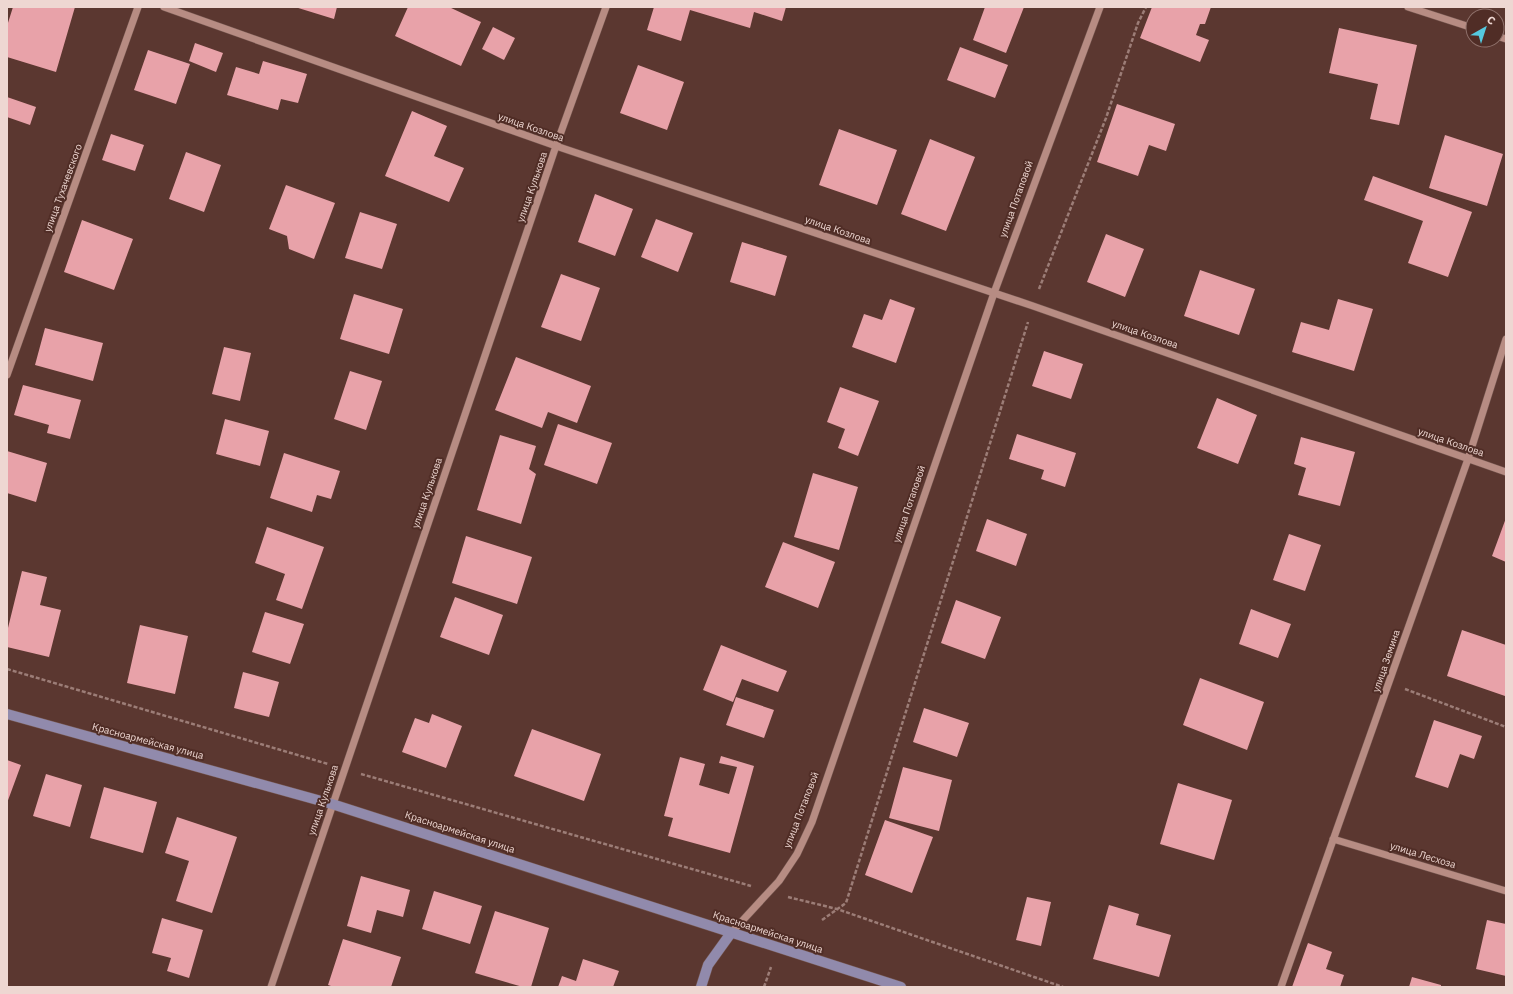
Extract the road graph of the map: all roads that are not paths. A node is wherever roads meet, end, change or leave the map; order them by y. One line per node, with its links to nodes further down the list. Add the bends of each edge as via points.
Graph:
1 (138, 7): 10 (street, улица Тухачевского)
2 (164, 7): 7 (street, улица Козлова)
3 (606, 7): 7 (street, улица Кулькова)
4 (1100, 7): 8 (street, улица Потаповой)
5 (1408, 7): 6 (street)
6 (1465, 25)
7 (556, 146): 8 (street, улица Козлова); 14 (street, улица Кулькова)
8 (994, 294): 11 (street, улица Козлова); 17 (street, улица Потаповой, via 812,822 798,854 779,881)
9 (1506, 339): 11 (street, улица Земина)
10 (7, 375)
11 (1468, 459): 12 (street, улица Козлова); 15 (street, улица Земина)
12 (1506, 472)
13 (7, 714): 14 (main road, Красноармейская улица)
14 (332, 804): 17 (main road, Красноармейская улица); 18 (street, улица Кулькова)
15 (1334, 839): 16 (street, улица Лесхоза); 21 (street, улица Земина)
16 (1506, 891)
17 (731, 933): 19 (main road, улица Потаповой, via 708,965); 20 (main road, Красноармейская улица)
18 (271, 987)
19 (701, 987)
20 (901, 987)
21 (1281, 987)

